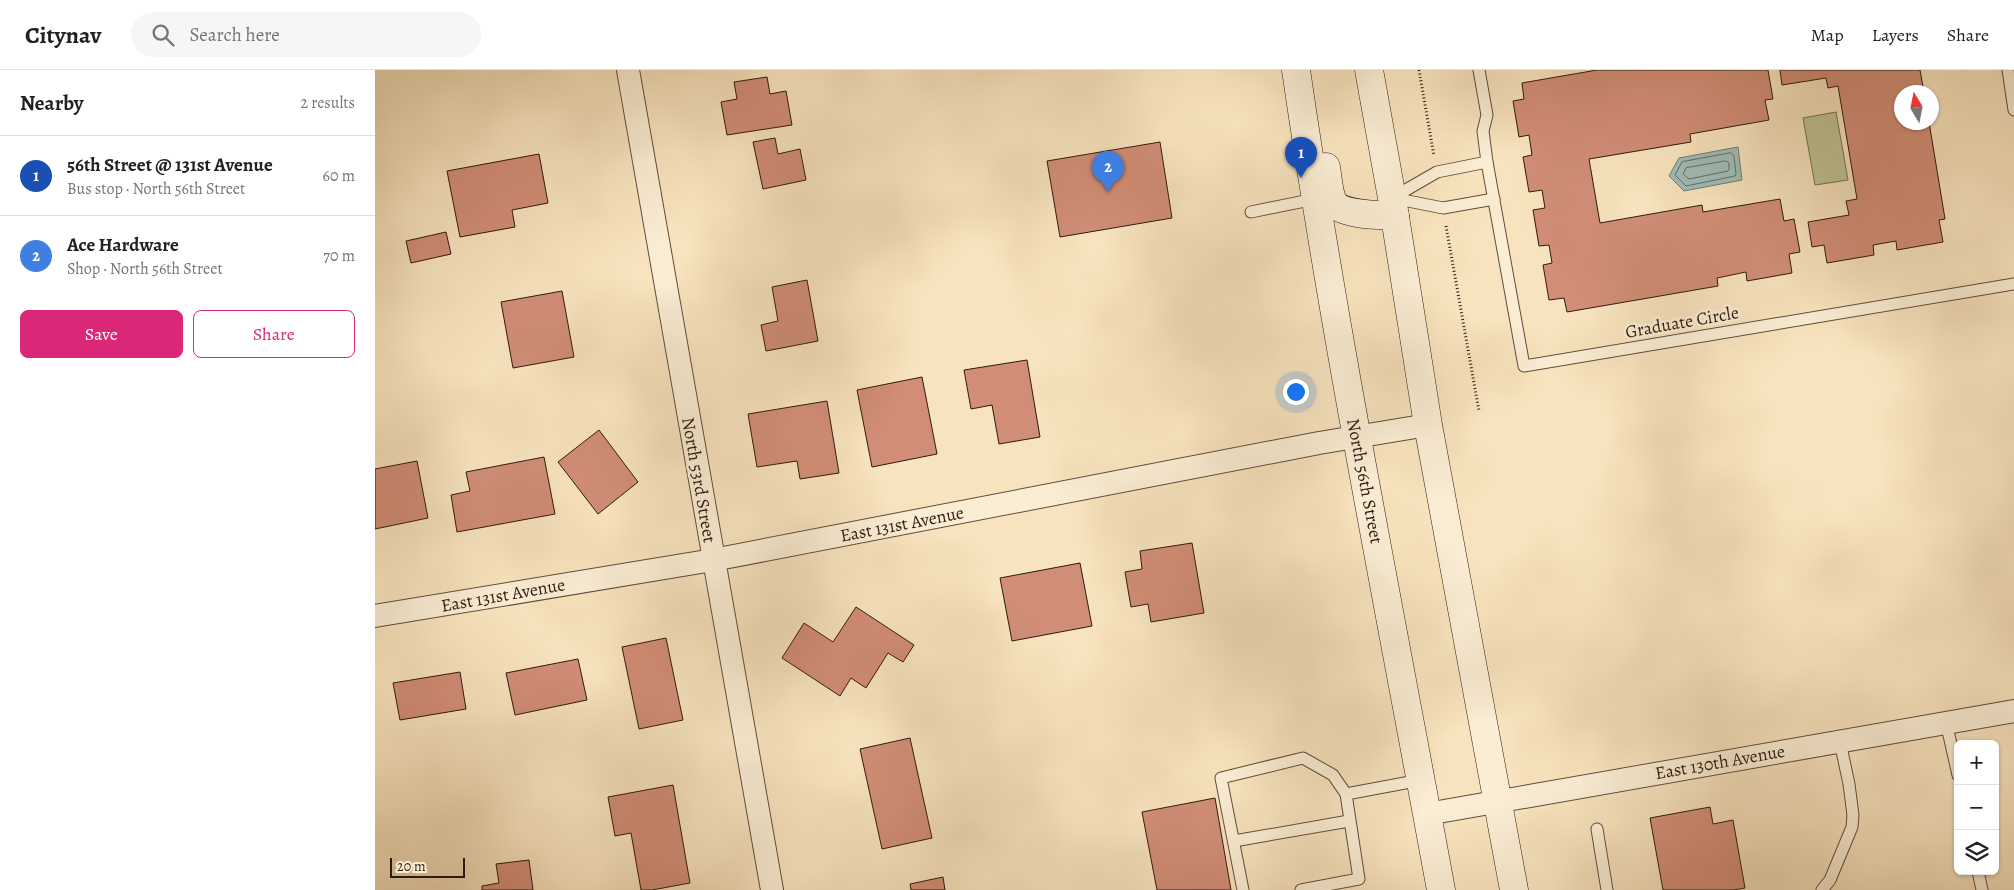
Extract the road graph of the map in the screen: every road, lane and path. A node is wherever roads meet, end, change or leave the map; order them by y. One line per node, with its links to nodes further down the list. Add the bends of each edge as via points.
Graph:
1 (628, 70): 20 (street, North 53rd Street)
2 (1296, 70): 12 (main road, North 56th Street)
3 (1300, 70): 13 (main road, via 1313,96 1333,201 1347,211)
4 (1369, 70): 13 (main road)
5 (1419, 70): 10 (path)
6 (1479, 70): 9 (lane, Graduate Circle, via 1487,115 1483,131)
7 (2008, 70): 8 (lane)
8 (2014, 110)
9 (1487, 162): 10 (lane); 11 (lane, Graduate Circle)
10 (1437, 172): 13 (lane)
11 (1494, 199): 14 (lane); 16 (lane, Graduate Circle, via 1524,366)
12 (1315, 200): 15 (lane); 19 (main road, North 56th Street)
13 (1394, 207): 14 (lane); 18 (main road)
14 (1443, 208): 17 (path)
15 (1251, 212)
16 (2014, 284)
17 (1479, 411)
18 (1428, 425): 19 (street, East 131st Avenue); 28 (main road)
19 (1356, 436): 20 (street, East 131st Avenue); 26 (main road, North 56th Street)
20 (713, 560): 21 (street, East 131st Avenue); 34 (street, North 53rd Street)
21 (375, 616)
22 (2014, 711): 23 (street, East 130th Avenue)
23 (1946, 722): 24 (street, East 130th Avenue); 25 (lane)
24 (1840, 742): 28 (street, East 130th Avenue); 40 (lane, via 1849,784 1852,827 1830,880)
25 (1954, 757)
26 (1421, 780): 27 (lane); 29 (main road, North 56th Street)
27 (1346, 794): 30 (lane); 32 (lane, via 1333,775 1303,758 1221,778)
28 (1499, 801): 29 (street, East 130th Avenue); 38 (main road)
29 (1427, 814): 37 (main road, North 56th Street)
30 (1349, 821): 32 (lane); 36 (lane, via 1359,879)
31 (1597, 829): 39 (lane)
32 (1234, 841): 35 (lane)
33 (1979, 875): 41 (lane)
34 (772, 890)
35 (1243, 890)
36 (1301, 890)
37 (1441, 890)
38 (1514, 890)
39 (1607, 890)
40 (1822, 890)
41 (1983, 890)

